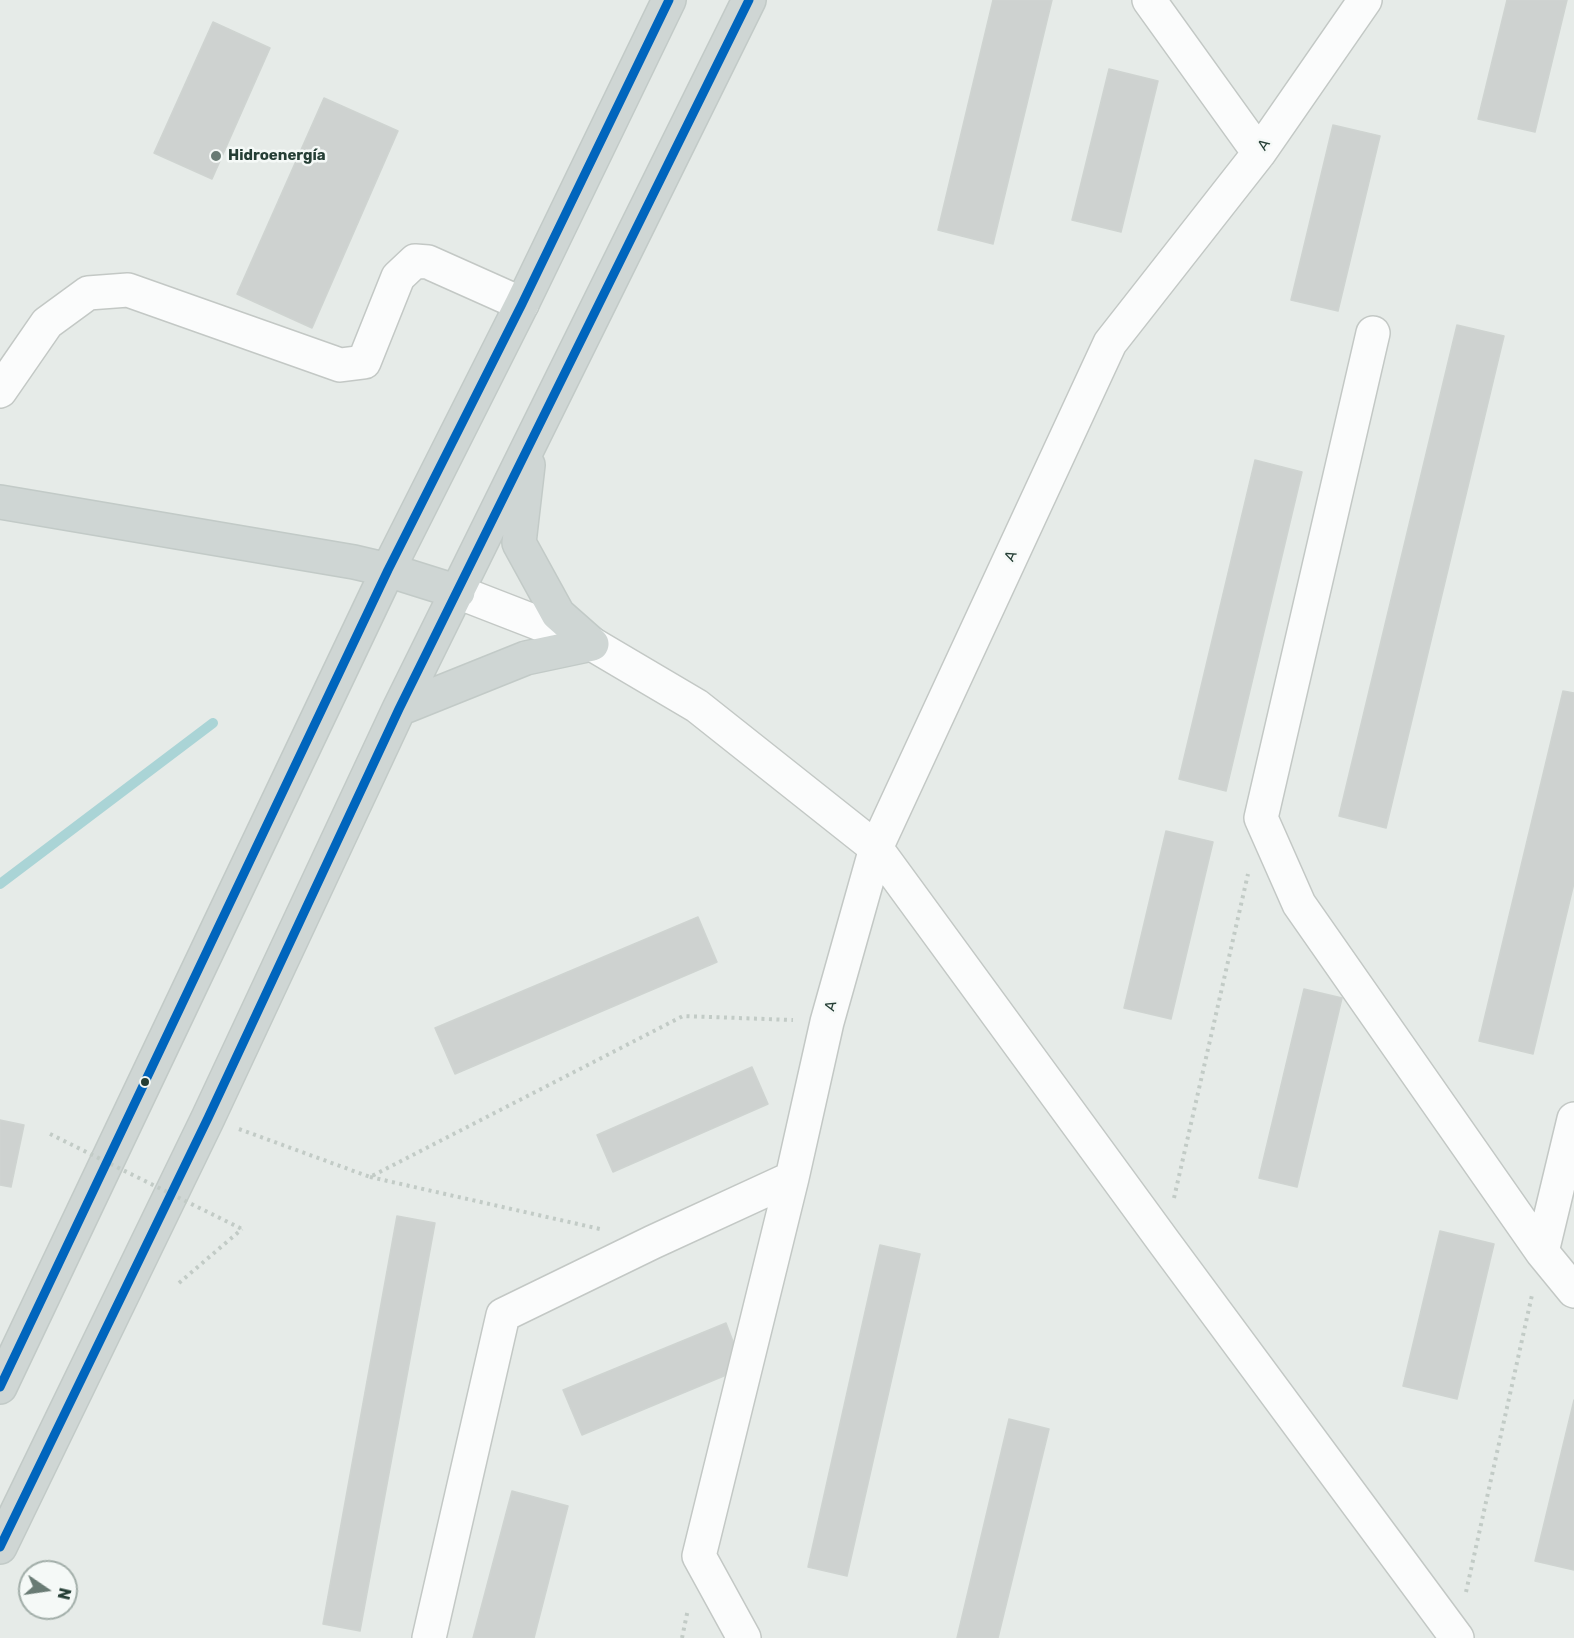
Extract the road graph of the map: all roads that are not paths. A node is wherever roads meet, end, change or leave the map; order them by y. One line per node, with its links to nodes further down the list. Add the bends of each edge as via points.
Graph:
1 (669, 0): 6 (main road)
2 (749, 0): 9 (main road)
3 (1149, 0): 5 (street)
4 (1365, 0): 5 (street, A)
5 (1259, 153): 15 (street, A, via 1110,343)
6 (522, 304): 8 (street, via 428,262 415,261 398,277 364,362 340,365 128,290 88,293 47,323); 11 (main road)
7 (1373, 333): 18 (street, via 1261,818 1299,904)
8 (0, 391)
9 (530, 442): 12 (main road); 13 (main road, via 519,543 558,614)
10 (0, 502): 11 (main road)
11 (388, 570): 12 (main road); 20 (main road)
12 (458, 592): 13 (street); 14 (main road)
13 (592, 644): 14 (main road, via 525,658); 15 (street, via 697,706)
14 (399, 709): 21 (main road, via 208,1118)
15 (876, 848): 17 (street, A, via 827,1022); 24 (street)
16 (1574, 1119): 18 (street)
17 (792, 1178): 22 (street, via 503,1315); 23 (street, A, via 699,1556)
18 (1542, 1252): 19 (street)
19 (1574, 1292)
20 (0, 1387)
21 (0, 1547)
22 (429, 1638)
23 (744, 1638)
24 (1456, 1638)

